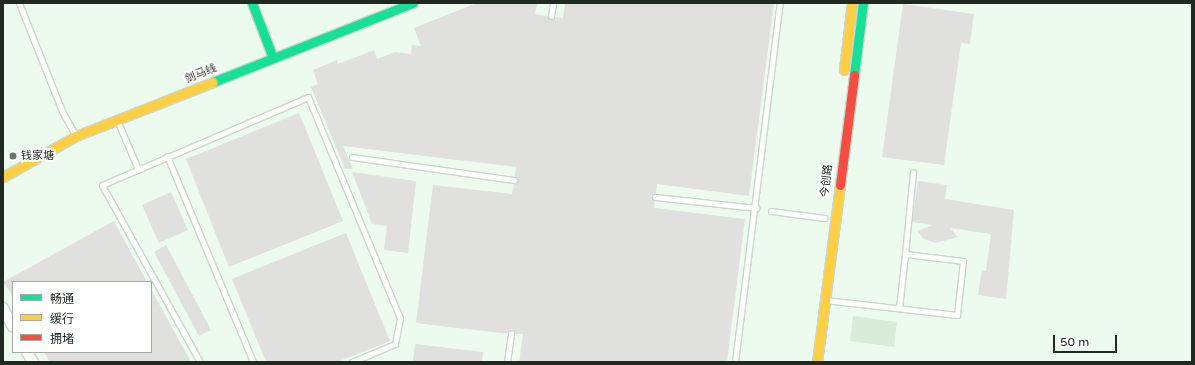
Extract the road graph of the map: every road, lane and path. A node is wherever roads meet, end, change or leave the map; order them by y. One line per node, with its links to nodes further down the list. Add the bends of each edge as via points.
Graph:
1 (19, 3): 12 (lane, via 62,111)
2 (252, 3): 9 (main road)
3 (413, 3): 9 (main road, 剑马线)
4 (553, 3): 8 (lane)
5 (780, 3): 20 (lane)
6 (852, 3): 10 (main road)
7 (863, 3): 25 (main road, 今创路)
8 (551, 16)
9 (273, 58): 11 (main road, 剑马线)
10 (842, 80)
11 (117, 120): 12 (main road, 剑马线); 15 (lane)
12 (76, 136): 17 (main road, 剑马线)
13 (167, 156): 15 (lane); 33 (lane); 34 (lane, via 308,97 400,318 395,344)
14 (352, 157): 18 (lane)
15 (138, 169): 32 (lane, via 102,185)
16 (913, 172): 24 (lane)
17 (3, 178)
18 (514, 180)
19 (655, 197): 20 (lane)
20 (756, 208): 36 (lane)
21 (772, 211): 22 (lane)
22 (825, 218)
23 (822, 241): 37 (main road)
24 (905, 254): 27 (lane); 27 (lane, via 963,261 957,315)
25 (824, 300): 27 (lane); 38 (main road, 今创路)
26 (3, 308): 28 (street)
27 (898, 308)
28 (12, 325)
29 (511, 333): 35 (lane)
30 (28, 353): 31 (street)
31 (32, 362)
32 (200, 362)
33 (253, 362)
34 (352, 362)
35 (507, 362)
36 (735, 362)
37 (809, 362)
38 (817, 362)

